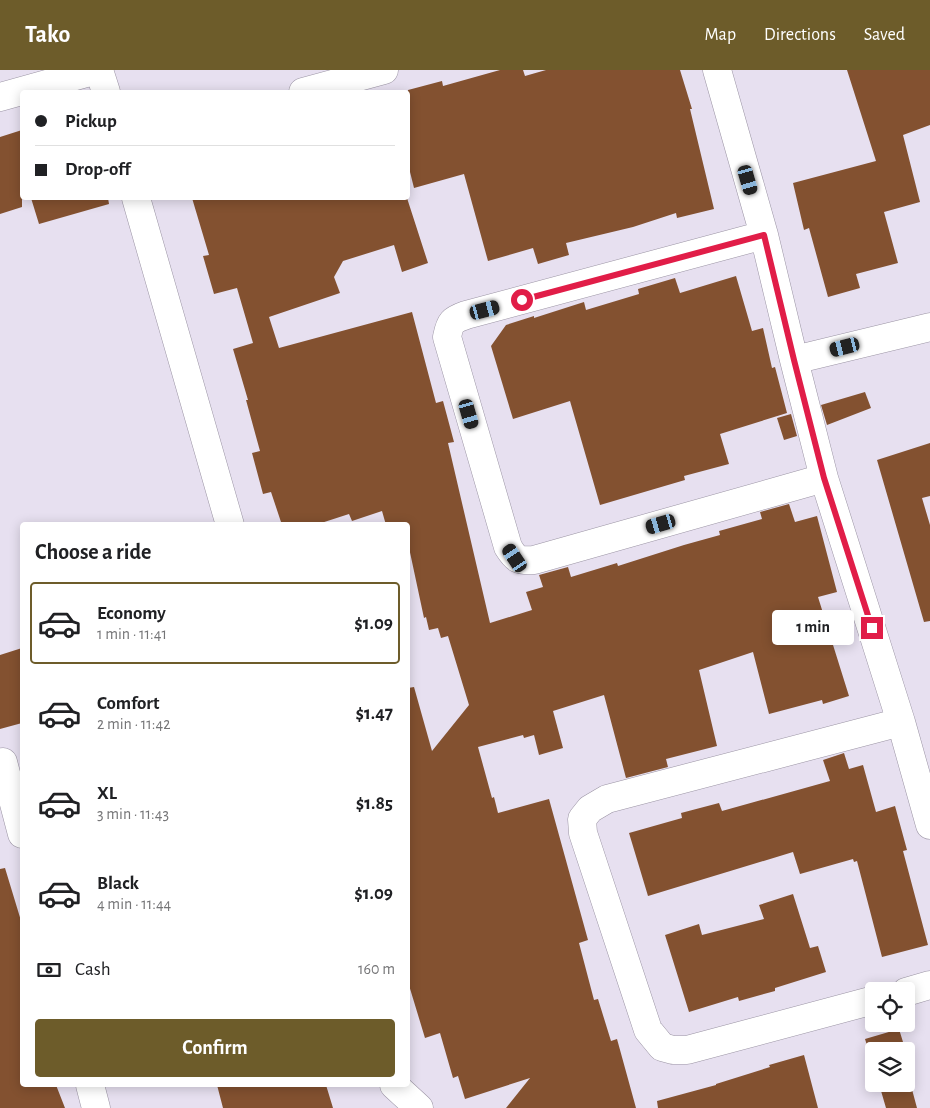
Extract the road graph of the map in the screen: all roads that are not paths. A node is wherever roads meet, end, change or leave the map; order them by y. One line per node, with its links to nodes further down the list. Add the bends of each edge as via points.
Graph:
1 (98, 70): 4 (street); 5 (street)
2 (384, 70): 6 (street)
3 (717, 70): 10 (street)
4 (23, 90)
5 (105, 90)
6 (310, 90)
7 (20, 91): 8 (street)
8 (0, 96)
9 (137, 200): 14 (street)
10 (764, 235): 12 (street); 13 (street, via 456,318 449,325 447,337 508,547 515,558 523,561)
11 (930, 327): 12 (street)
12 (794, 360): 13 (street)
13 (824, 478): 15 (street)
14 (229, 522)
15 (901, 722): 18 (street); 21 (street, via 607,799 590,809 582,820 583,833 648,1030 662,1047 686,1050)
16 (9, 761): 17 (street)
17 (20, 823)
18 (930, 825)
19 (930, 985): 20 (street)
20 (915, 989)
21 (865, 1002)
22 (91, 1087): 24 (street)
23 (396, 1087): 25 (street)
24 (96, 1108)
25 (419, 1108)

